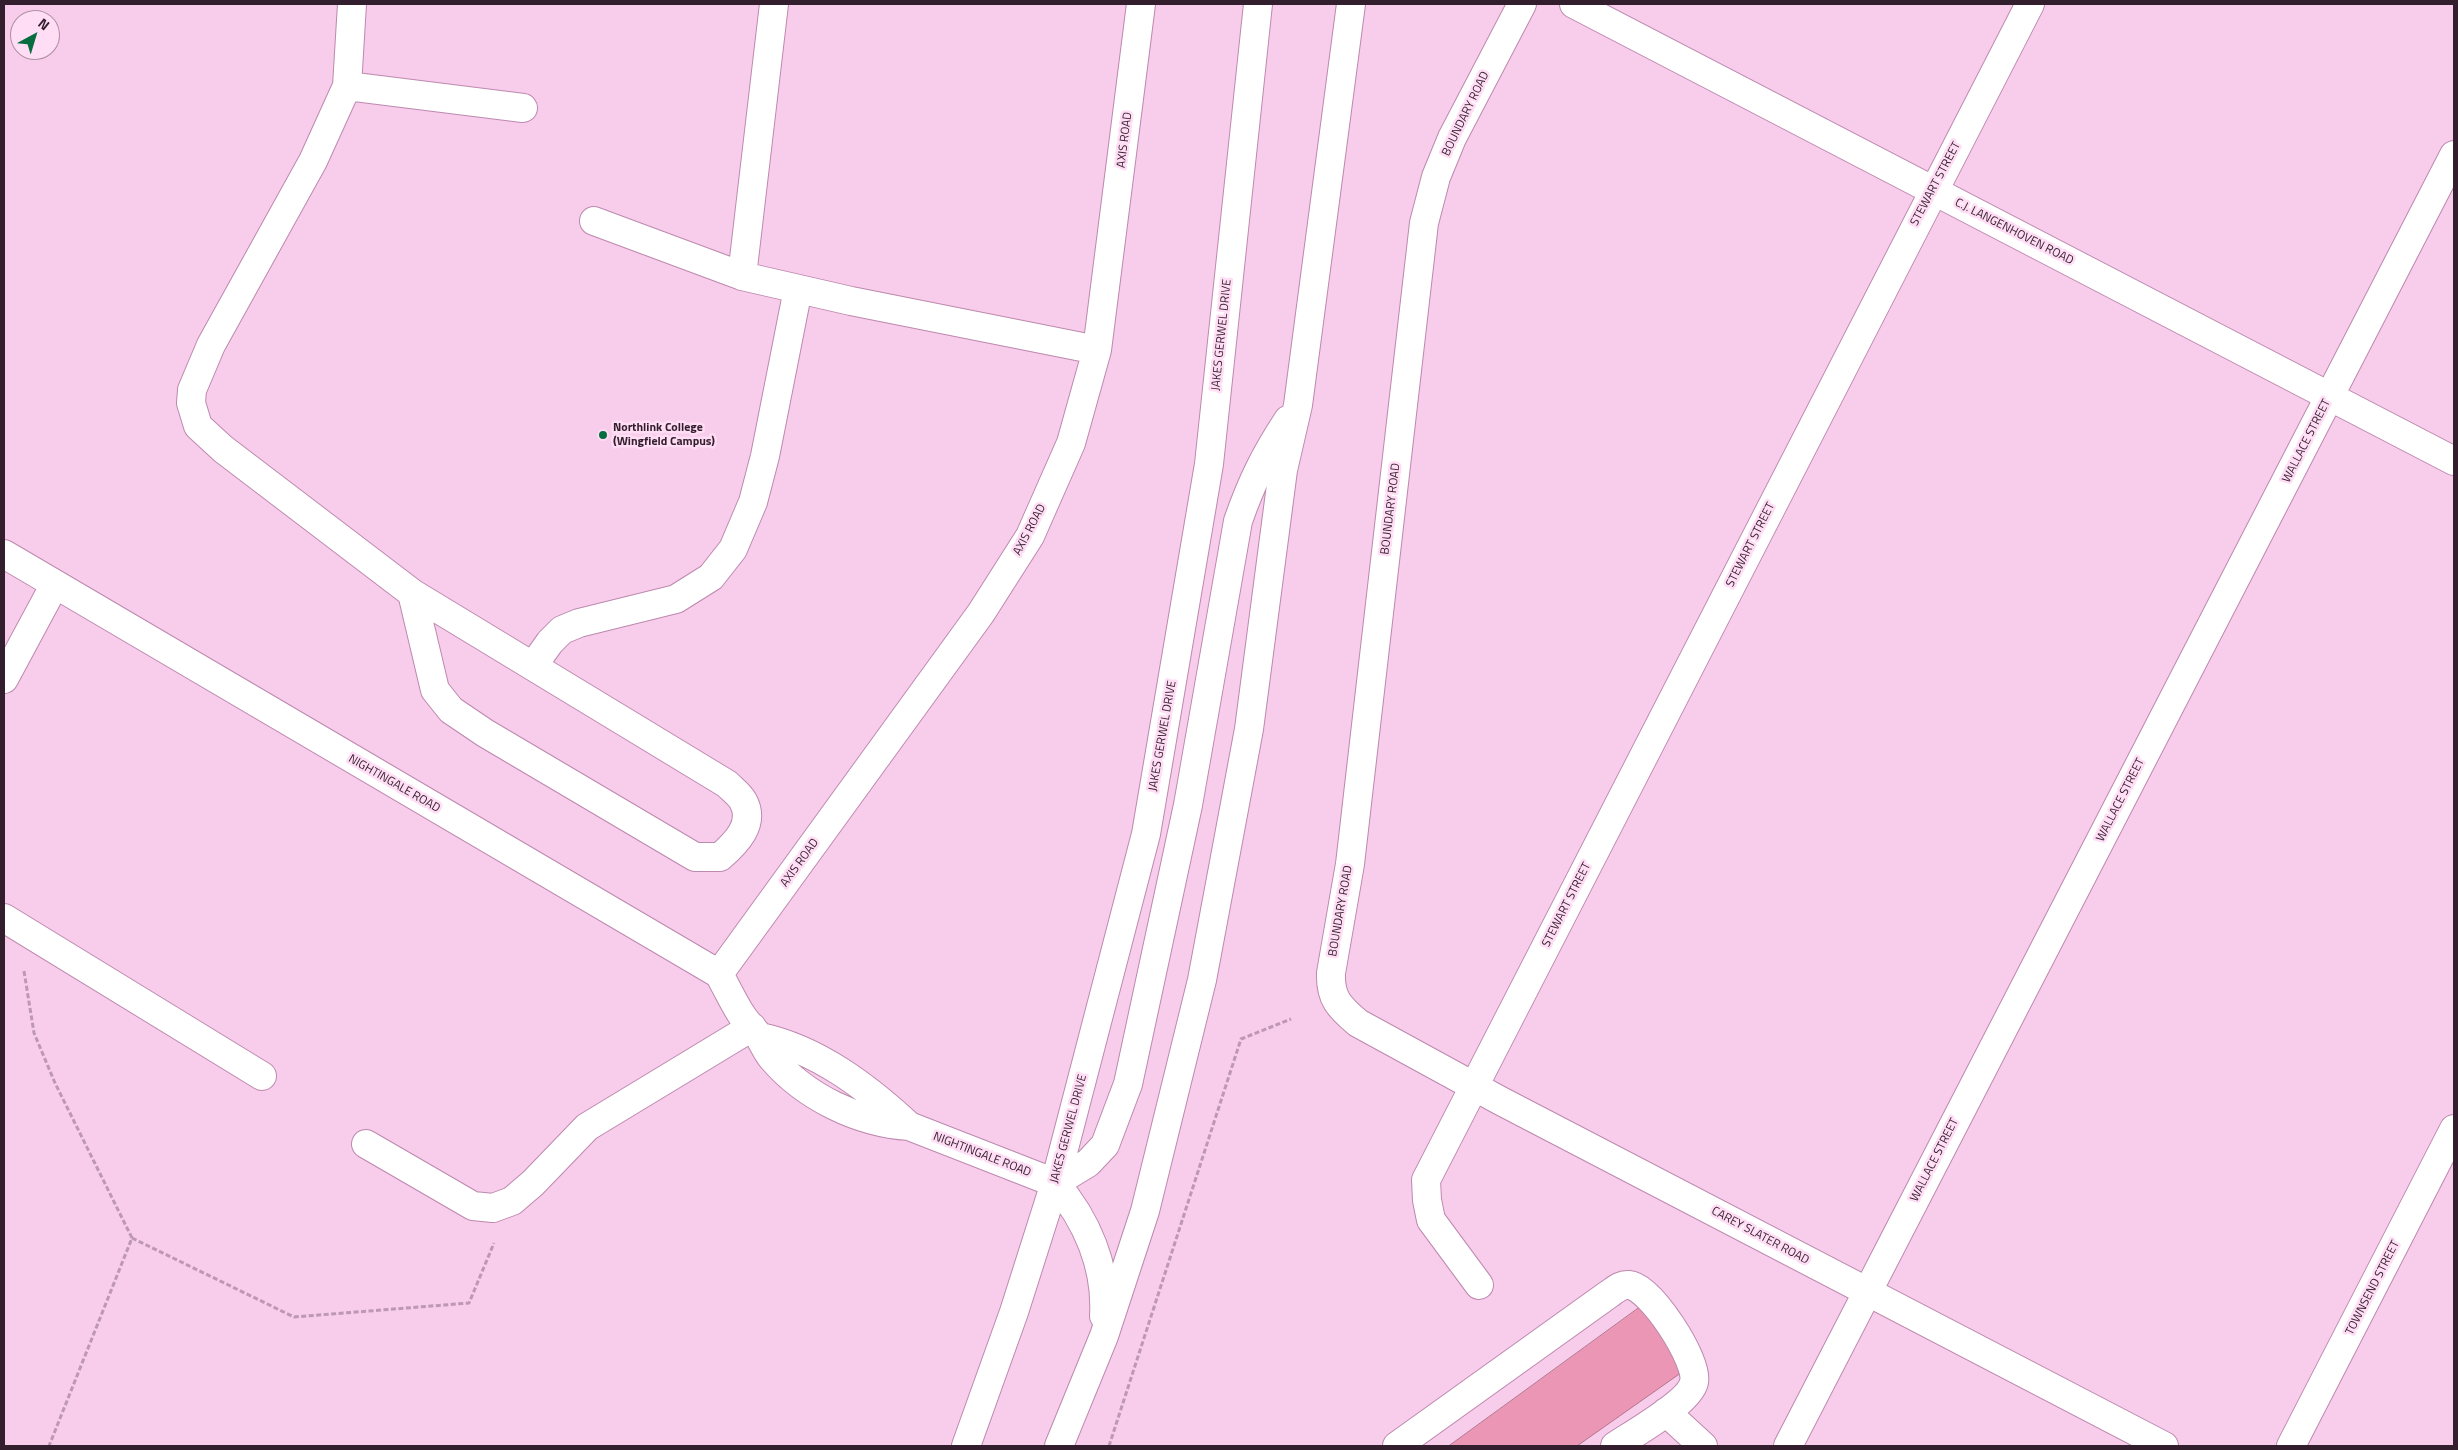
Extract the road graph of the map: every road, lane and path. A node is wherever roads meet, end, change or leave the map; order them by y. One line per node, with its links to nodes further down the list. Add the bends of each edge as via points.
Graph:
1 (352, 4): 9 (main road)
2 (774, 4): 14 (main road)
3 (1142, 4): 16 (main road, AXIS ROAD)
4 (1258, 4): 34 (main road, JAKES GERWEL DRIVE, via 1209,464 1148,824)
5 (1351, 4): 18 (main road)
6 (1522, 4): 28 (main road, BOUNDARY ROAD, via 1452,138 1436,177 1424,222 1350,864 1330,973 1330,991 1341,1009)
7 (1574, 4): 12 (main road, C.J. LANGENHOVEN ROAD)
8 (2030, 4): 12 (main road, STEWART STREET)
9 (347, 86): 10 (main road); 22 (main road, via 313,161 211,345 192,390 191,403 198,426 223,449)
10 (523, 108)
11 (2454, 155): 17 (main road, WALLACE STREET)
12 (1933, 190): 17 (main road, C.J. LANGENHOVEN ROAD); 31 (main road, STEWART STREET)
13 (594, 222): 14 (main road)
14 (742, 276): 15 (main road)
15 (798, 290): 16 (main road); 23 (main road, via 765,456 753,502 733,550 711,578 676,599 562,630)
16 (1097, 350): 26 (main road, AXIS ROAD, via 1071,443 1030,536 981,613)
17 (2330, 396): 19 (main road, C.J. LANGENHOVEN ROAD); 38 (main road, WALLACE STREET)
18 (1298, 405): 34 (main road, via 1253,478 1238,521 1188,805 1128,1084 1105,1145 1074,1174); 39 (main road, via 1283,470 1249,730 1202,980 1145,1211)
19 (2454, 461)
20 (4, 554): 21 (main road, NIGHTINGALE ROAD)
21 (55, 584): 24 (main road); 26 (main road, NIGHTINGALE ROAD)
22 (412, 593): 23 (main road); 23 (main road, via 435,690 451,710 484,733 695,857 720,857 738,842 747,820 743,801 727,784)
23 (533, 666)
24 (4, 679)
25 (10, 922): 30 (main road); 36 (path, via 34,1033 55,1083)
26 (719, 974): 29 (main road, NIGHTINGALE ROAD)
27 (1291, 1020): 44 (path, via 1241,1039)
28 (1358, 1023): 31 (main road, CAREY SLATER ROAD)
29 (756, 1032): 34 (main road, NIGHTINGALE ROAD, via 770,1056 787,1074 829,1103 884,1125 909,1126); 35 (main road, via 587,1126)
30 (262, 1076)
31 (1474, 1086): 37 (main road, STEWART STREET, via 1426,1180 1426,1200 1431,1220); 38 (main road, CAREY SLATER ROAD)
32 (2454, 1129): 50 (main road, TOWNSEND STREET)
33 (366, 1144): 35 (main road, via 473,1206 493,1208)
34 (1055, 1183): 39 (main road, via 1080,1218 1096,1253 1104,1287); 42 (main road, JAKES GERWEL DRIVE, via 1014,1312)
35 (512, 1201): 36 (path, via 469,1303 294,1317)
36 (132, 1238): 41 (path)
37 (1479, 1285)
38 (1867, 1292): 48 (main road, WALLACE STREET); 49 (main road, CAREY SLATER ROAD)
39 (1104, 1336): 43 (main road)
40 (1666, 1412): 45 (main road, via 1686,1395 1694,1382 1692,1363 1650,1296 1630,1284 1622,1285); 46 (main road); 47 (main road)
41 (49, 1446)
42 (966, 1446)
43 (1059, 1446)
44 (1108, 1446)
45 (1397, 1446)
46 (1615, 1446)
47 (1703, 1446)
48 (1788, 1446)
49 (2164, 1446)
50 (2291, 1446)

